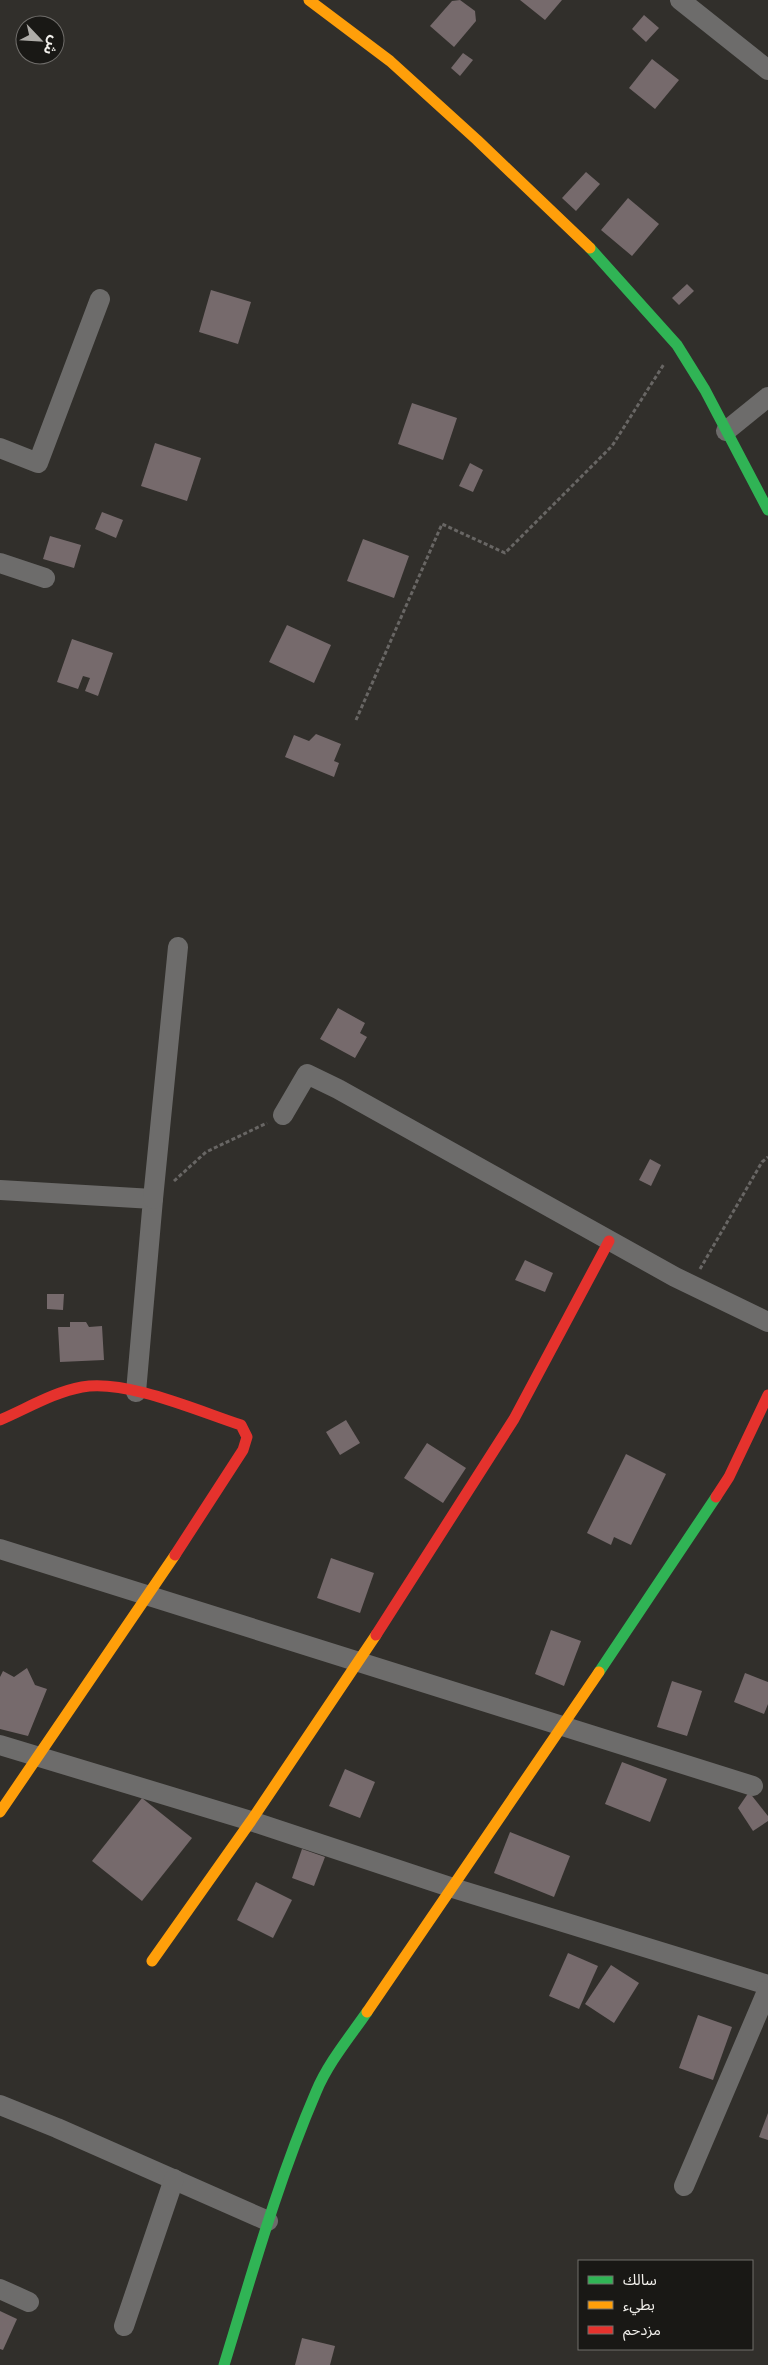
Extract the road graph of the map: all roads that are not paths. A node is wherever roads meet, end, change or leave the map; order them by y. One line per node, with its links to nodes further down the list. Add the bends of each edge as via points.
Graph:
1 (309, 0): 6 (street, via 390,61 582,239 677,345)
2 (680, 0): 3 (street)
3 (768, 70)
4 (100, 299): 7 (street, via 38,464)
5 (768, 397): 6 (street)
6 (726, 431): 8 (street)
7 (0, 448)
8 (768, 510)
9 (0, 563): 10 (street)
10 (45, 578)
11 (178, 947): 14 (street)
12 (282, 1115): 15 (street, via 307,1074)
13 (0, 1190): 14 (street)
14 (153, 1199): 17 (street)
15 (609, 1241): 16 (street); 22 (street, via 514,1419)
16 (768, 1322)
17 (136, 1392): 19 (street, via 99,1385 81,1387); 21 (street, via 240,1425 248,1440)
18 (768, 1395): 23 (street, via 729,1476)
19 (0, 1420)
20 (0, 1549): 21 (street)
21 (149, 1595): 22 (street); 25 (street)
22 (358, 1661): 23 (street); 28 (street)
23 (563, 1726): 26 (street); 29 (street)
24 (0, 1745): 25 (street)
25 (39, 1757): 27 (street); 28 (street)
26 (753, 1786)
27 (0, 1812)
28 (251, 1821): 29 (street); 30 (street)
29 (453, 1888): 31 (street); 36 (street, via 331,2064 320,2084)
30 (152, 1961)
31 (768, 1984)
32 (768, 1989): 35 (street)
33 (0, 2105): 34 (street)
34 (174, 2179): 36 (street); 39 (street)
35 (684, 2186)
36 (268, 2221): 40 (street)
37 (0, 2290): 38 (street)
38 (29, 2302)
39 (124, 2326)
40 (224, 2365)

